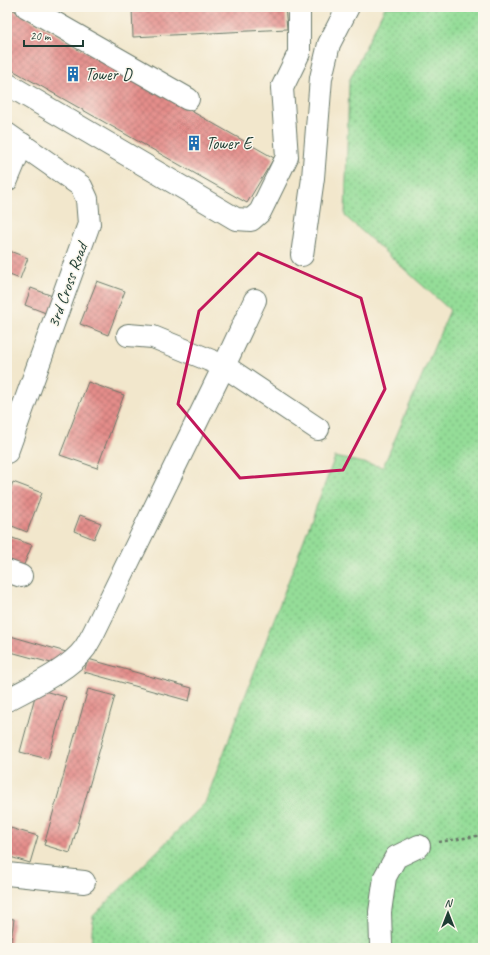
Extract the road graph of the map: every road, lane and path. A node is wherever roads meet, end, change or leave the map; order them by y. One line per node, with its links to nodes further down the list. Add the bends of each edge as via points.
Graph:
1 (28, 7): 5 (street)
2 (299, 7): 4 (street, via 299,53 282,88 287,157 260,212 251,220 236,219)
3 (348, 7): 8 (street, via 329,44 321,78 314,178)
4 (7, 84)
5 (188, 99)
6 (14, 139): 7 (street); 13 (street, 3rd Cross Road, via 81,186 87,199 89,224)
7 (7, 180)
8 (302, 255)
9 (255, 300): 11 (street)
10 (128, 335): 11 (street, via 152,337)
11 (224, 366): 12 (street); 14 (street, via 84,649 71,663 56,673)
12 (318, 429)
13 (7, 452)
14 (7, 700)
15 (483, 835): 16 (path)
16 (419, 846): 19 (street, via 396,857 386,877 380,912)
17 (7, 874): 18 (street)
18 (84, 882)
19 (380, 948)

